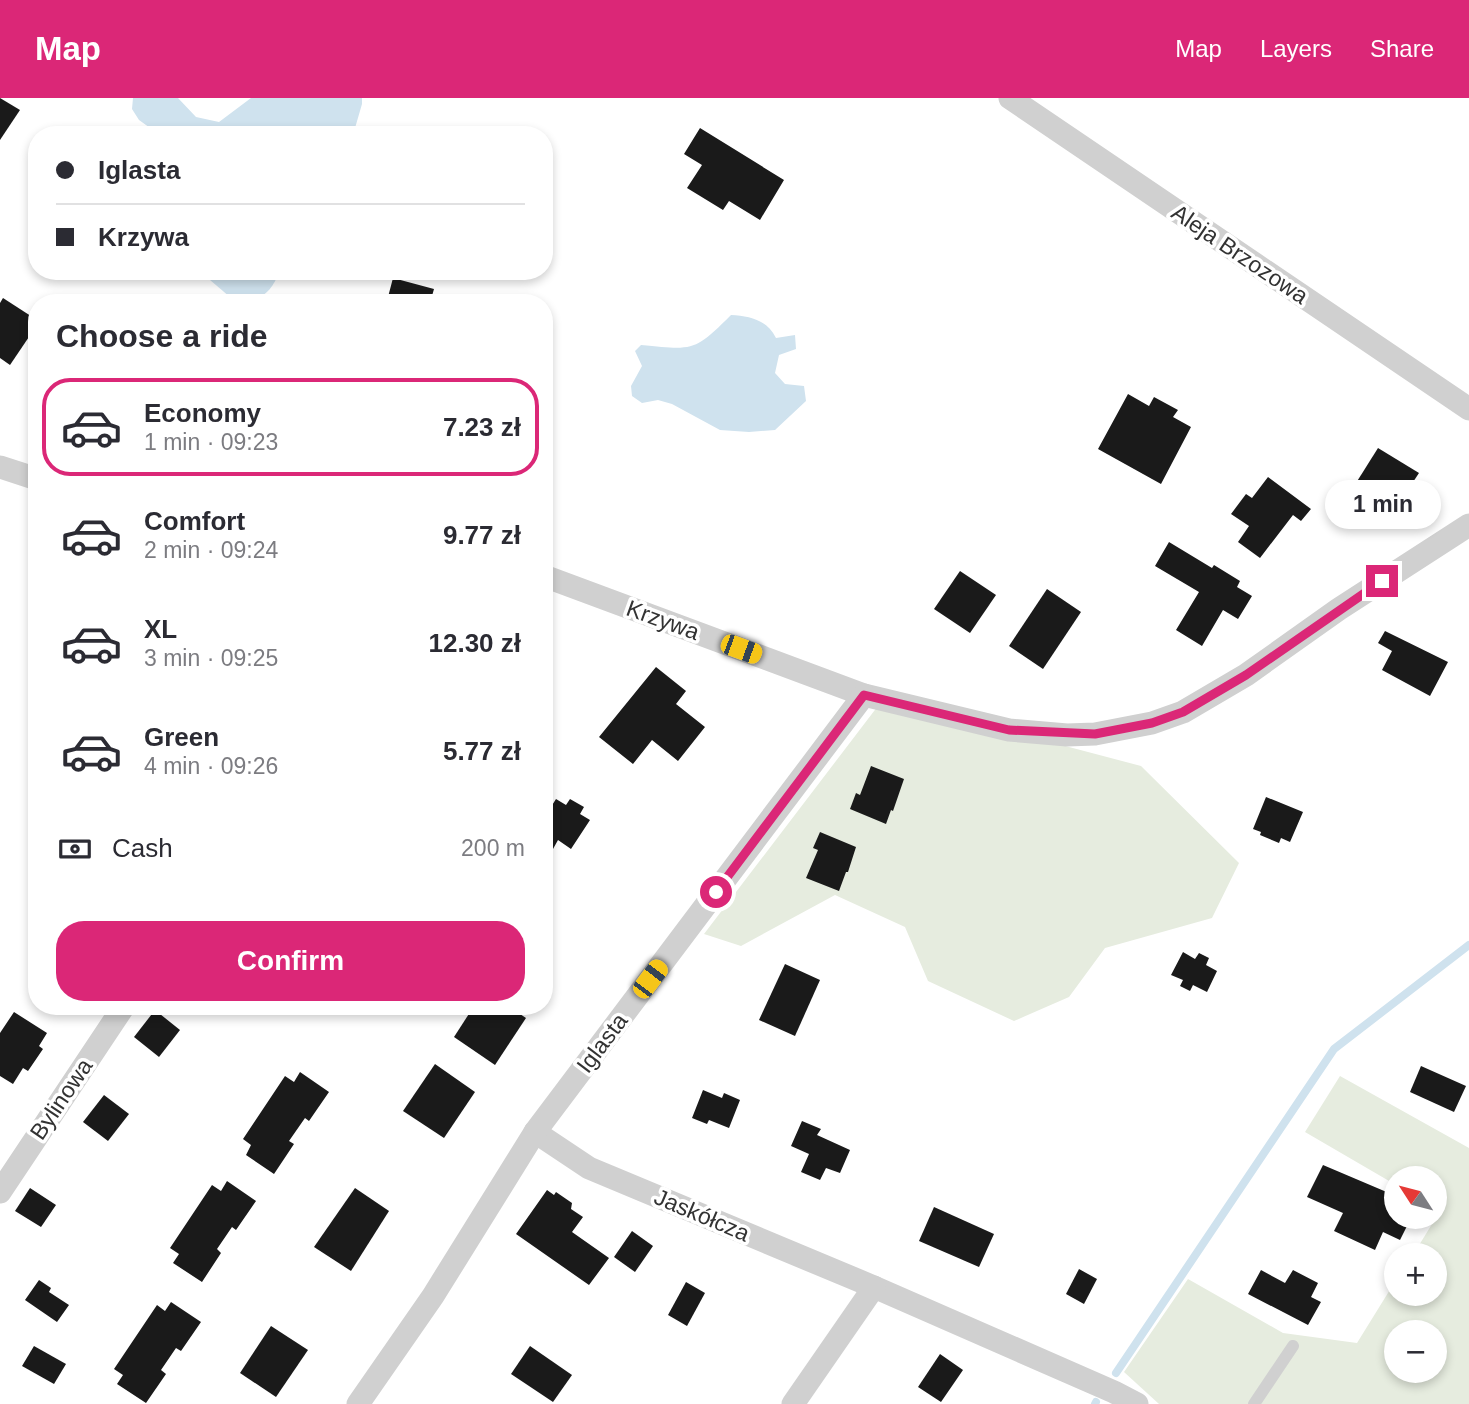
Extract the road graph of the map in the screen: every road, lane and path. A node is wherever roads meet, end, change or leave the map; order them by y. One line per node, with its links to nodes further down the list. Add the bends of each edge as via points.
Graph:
1 (1010, 98): 2 (street, Aleja Brzozowa)
2 (1469, 409)
3 (0, 467): 4 (street)
4 (28, 476)
5 (1469, 525): 7 (street, Krzywa, via 1246,675 1183,712 1152,723 1095,734 1009,730)
6 (553, 579): 7 (street, Krzywa)
7 (864, 695): 9 (street, Iglasta)
8 (118, 1015): 10 (street, Bylinowa)
9 (535, 1132): 11 (street, Jaskółcza, via 589,1168); 13 (street, Iglasta, via 433,1296)
10 (0, 1192)
11 (874, 1287): 14 (street); 15 (street, Jaskółcza)
12 (1293, 1346): 16 (lane)
13 (358, 1404)
14 (793, 1404)
15 (1137, 1404)
16 (1254, 1404)

